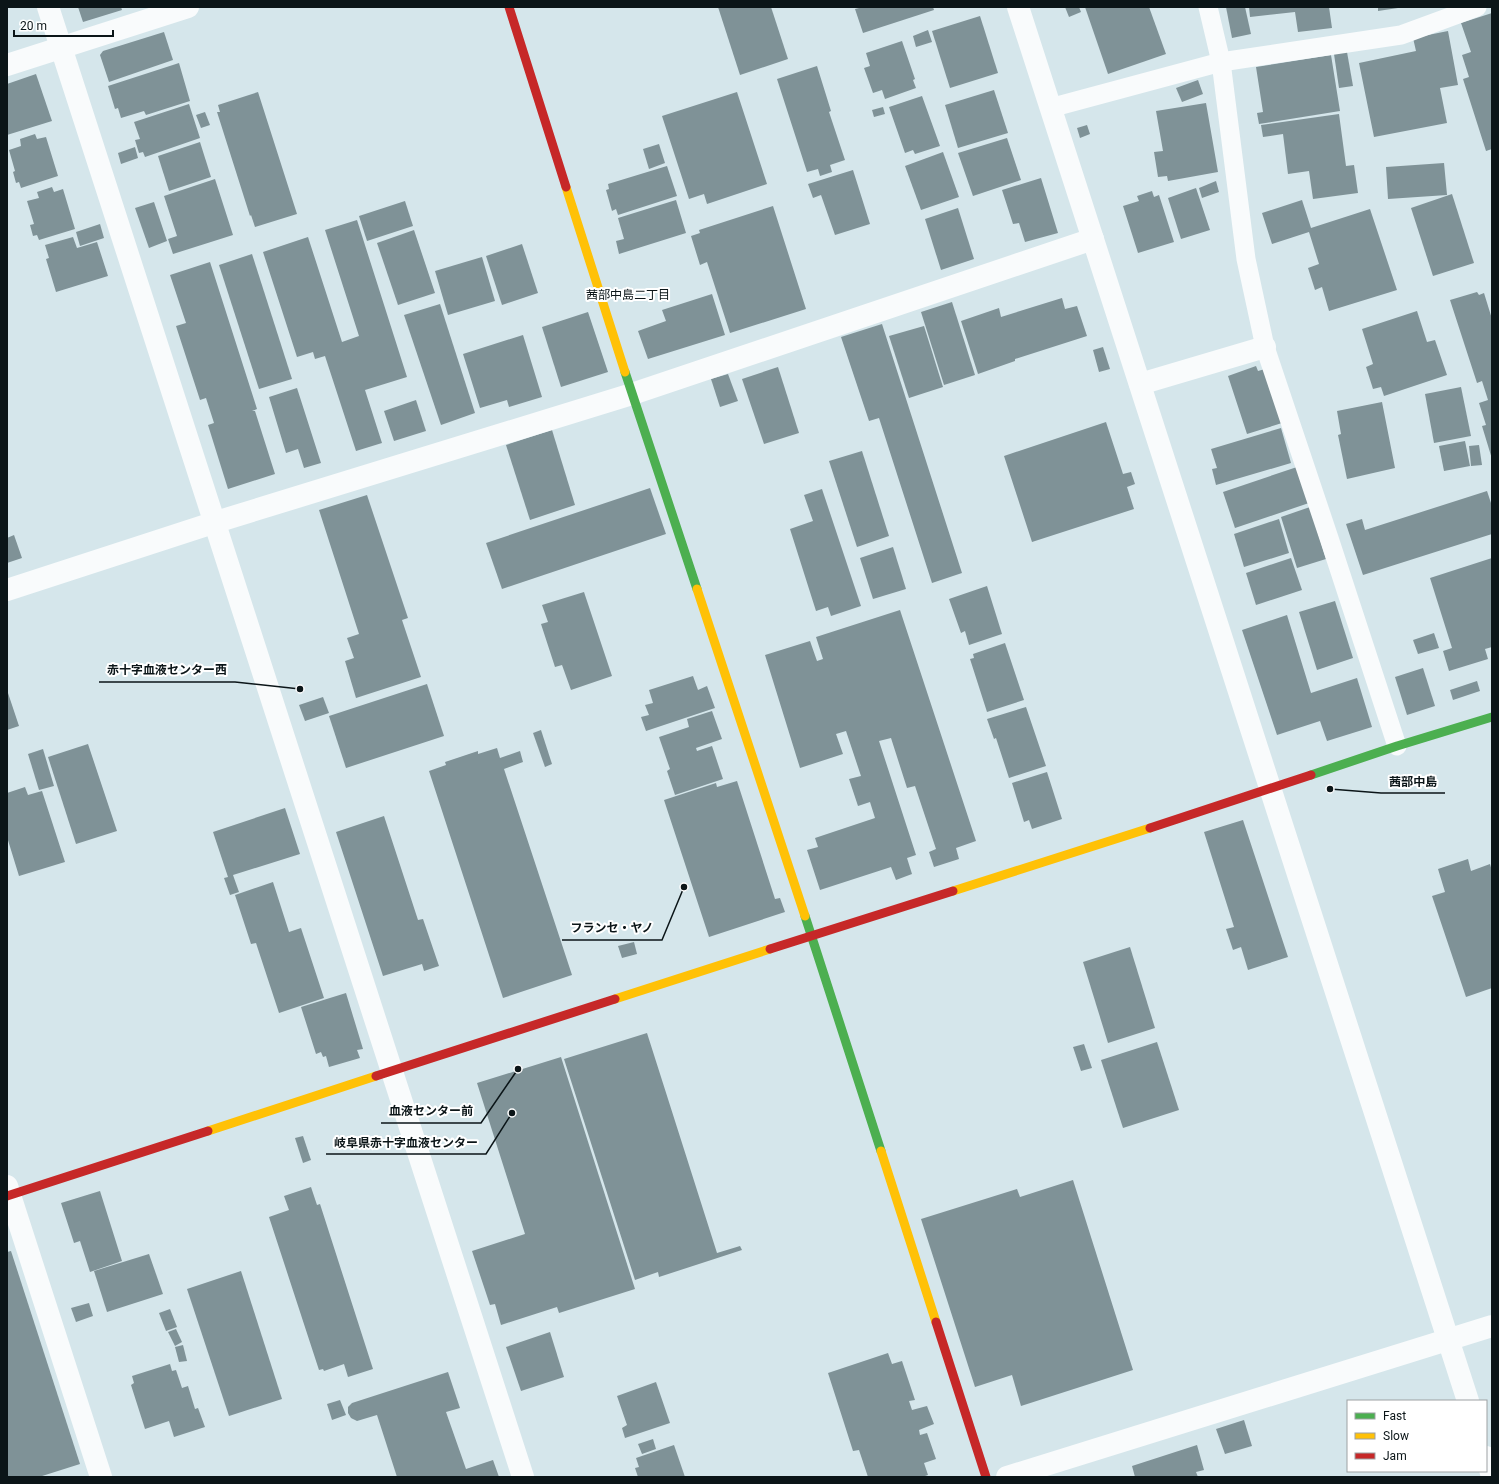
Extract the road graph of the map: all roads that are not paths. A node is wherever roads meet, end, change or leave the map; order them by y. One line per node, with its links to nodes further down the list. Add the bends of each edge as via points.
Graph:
1 (48, 7): 7 (street)
2 (188, 7): 7 (street)
3 (509, 7): 14 (street)
4 (1018, 7): 10 (street)
5 (1208, 7): 8 (lane)
6 (1477, 7): 8 (lane, via 1401,35)
7 (62, 47): 9 (street); 15 (street)
8 (1221, 62): 10 (lane); 12 (lane, via 1246,260)
9 (7, 65)
10 (1050, 108): 11 (street)
11 (1093, 239): 13 (street); 14 (street)
12 (1264, 347): 13 (street); 18 (lane)
13 (1140, 384): 19 (street)
14 (632, 394): 15 (street); 20 (street)
15 (216, 522): 16 (street); 21 (street)
16 (7, 590)
17 (1492, 717): 18 (street)
18 (1396, 746): 19 (street)
19 (1270, 789): 20 (street); 24 (street)
20 (812, 937): 21 (street); 30 (street)
21 (391, 1071): 22 (street); 29 (street)
22 (8, 1192): 28 (street)
23 (1492, 1326): 24 (street)
24 (1448, 1340): 25 (street); 31 (street)
25 (1468, 1400)
26 (1487, 1460): 27 (street)
27 (1492, 1476)
28 (101, 1477)
29 (523, 1477)
30 (986, 1477)
31 (1007, 1477)

